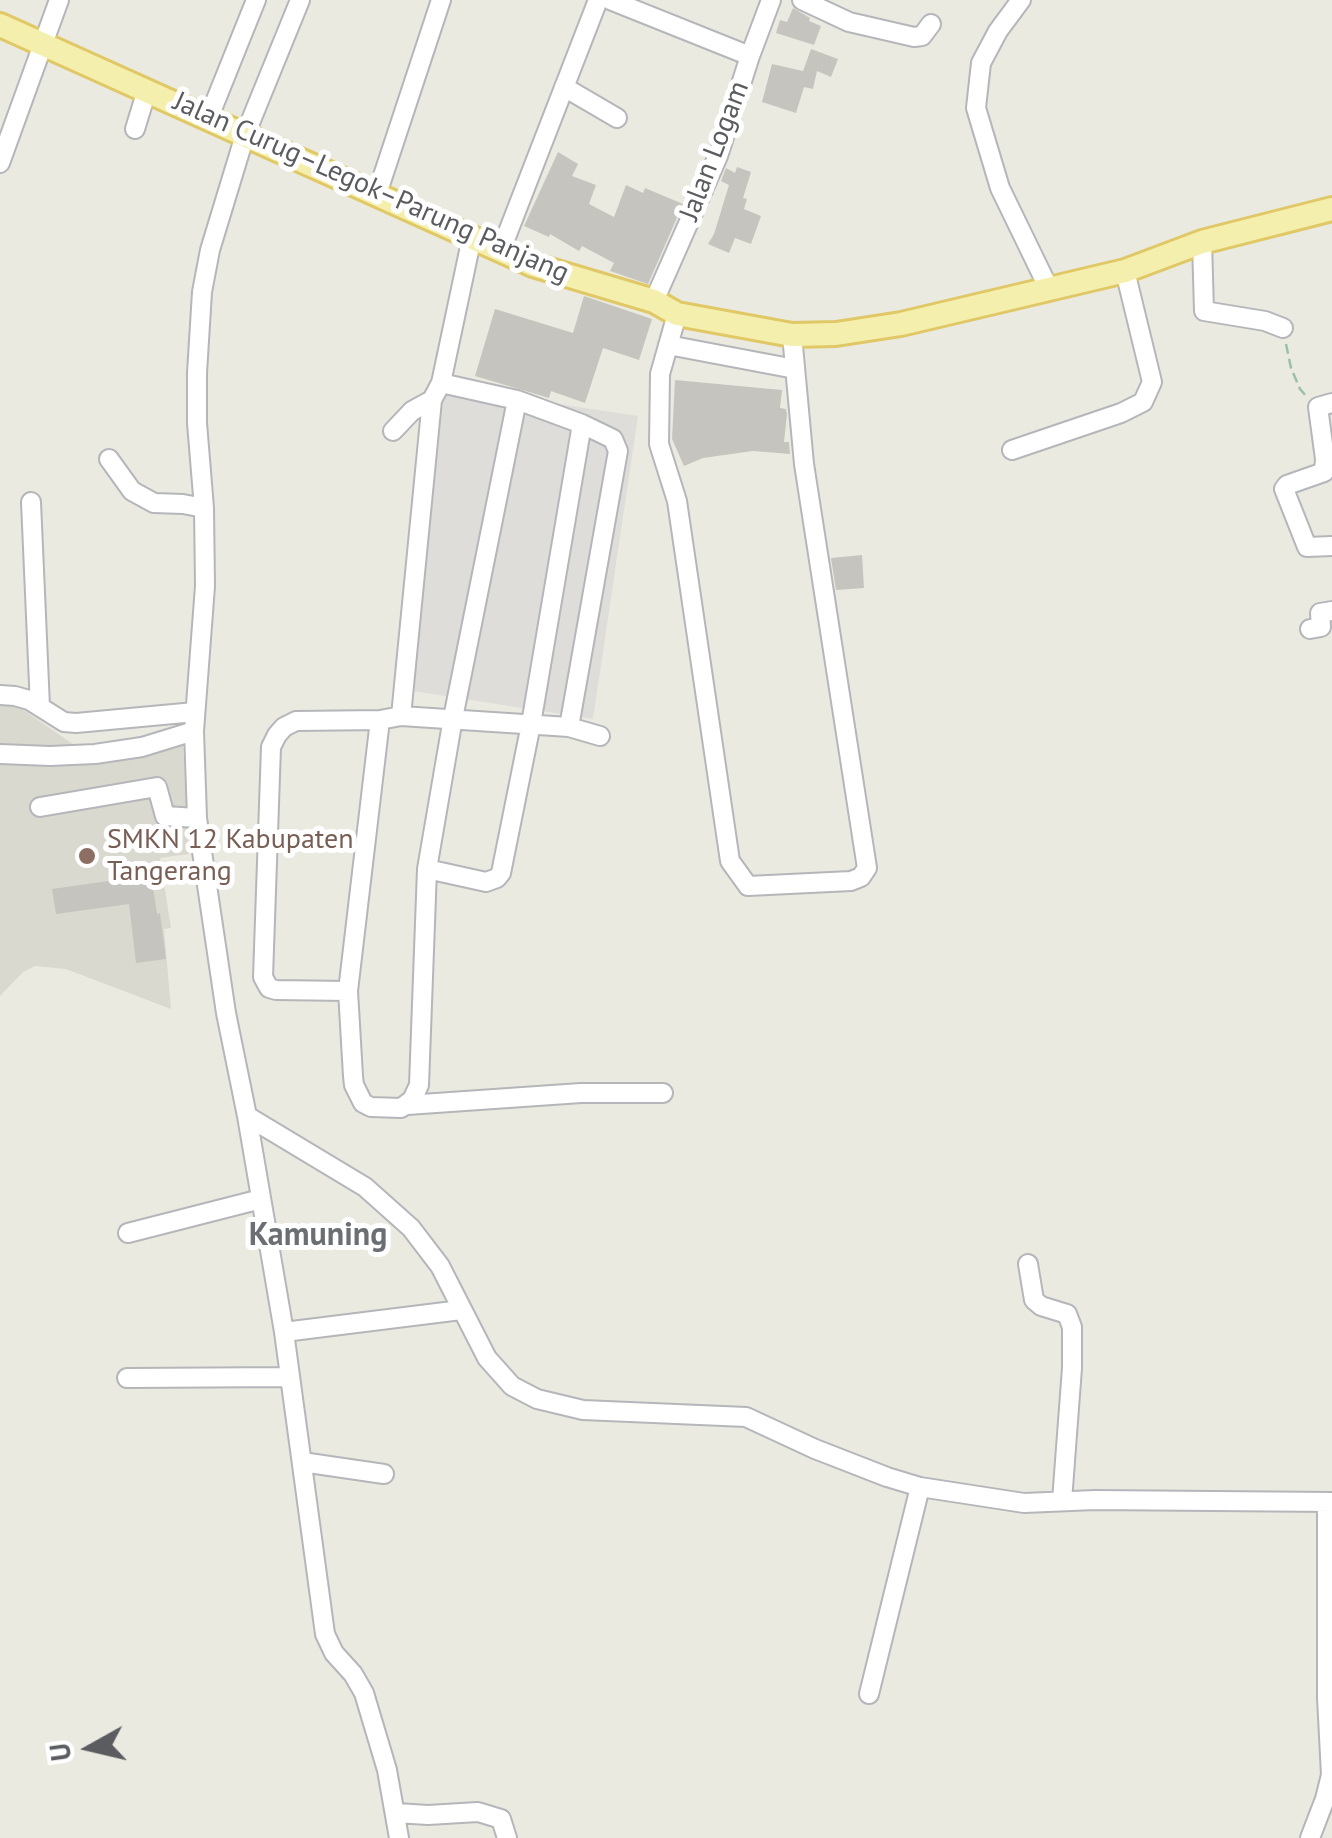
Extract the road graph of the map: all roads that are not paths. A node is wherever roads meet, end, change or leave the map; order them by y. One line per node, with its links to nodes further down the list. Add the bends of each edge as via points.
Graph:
1 (60, 0): 12 (street)
2 (256, 0): 16 (street)
3 (300, 0): 19 (street)
4 (441, 0): 21 (street)
5 (598, 0): 14 (street)
6 (610, 0): 13 (street)
7 (772, 0): 13 (street, Jalan Logam)
8 (802, 0): 10 (street, via 848,22 914,37)
9 (1021, 0): 27 (street, via 980,63 976,108 1000,188)
10 (930, 24)
11 (0, 25): 12 (main road, Jalan Curug–Legok–Parung Panjang)
12 (44, 44): 15 (main road, Jalan Curug–Legok–Parung Panjang); 20 (street)
13 (750, 56): 28 (street, Jalan Logam, via 718,156)
14 (564, 87): 17 (street); 25 (street)
15 (147, 90): 16 (main road, Jalan Curug–Legok–Parung Panjang); 18 (street)
16 (209, 117): 19 (main road, Jalan Curug–Legok–Parung Panjang)
17 (616, 118)
18 (135, 129)
19 (246, 135): 21 (main road, Jalan Curug–Legok–Parung Panjang); 42 (street, via 202,292 197,424)
20 (0, 164)
21 (377, 194): 23 (main road, Jalan Curug–Legok–Parung Panjang)
22 (1332, 209): 24 (main road, Jalan Curug–Legok–Parung Panjang)
23 (472, 237): 25 (main road, Jalan Curug–Legok–Parung Panjang); 34 (street)
24 (1202, 242): 26 (main road, Jalan Curug–Legok–Parung Panjang); 30 (street, via 1204,311)
25 (502, 250): 28 (main road, Jalan Curug–Legok–Parung Panjang)
26 (1124, 271): 27 (main road, Jalan Curug–Legok–Parung Panjang); 39 (street, via 1152,382 1143,402)
27 (1049, 289): 31 (main road, Jalan Curug–Legok–Parung Panjang, via 901,324)
28 (654, 301): 29 (main road, Jalan Curug–Legok–Parung Panjang)
29 (677, 314): 31 (main road, Jalan Curug–Legok–Parung Panjang); 32 (street)
30 (1283, 328)
31 (792, 335): 33 (street)
32 (668, 345): 33 (street); 33 (street, via 660,374 659,444 677,500 730,861 748,886 850,881 866,868)
33 (795, 369)
34 (437, 392): 35 (street); 38 (street); 48 (street)
35 (517, 400): 37 (street); 49 (street)
36 (1326, 404): 43 (street, via 1318,413 1324,472 1284,489 1307,548)
37 (582, 424): 52 (street); 53 (street, via 617,442 618,452)
38 (392, 430)
39 (1012, 450)
40 (109, 459): 42 (street, via 132,491 154,504)
41 (31, 502): 47 (street)
42 (204, 508): 51 (street)
43 (1332, 546)
44 (1332, 611): 45 (street, via 1320,613 1320,628)
45 (1310, 629)
46 (0, 696): 47 (street)
47 (40, 706): 51 (street, via 64,722)
48 (401, 716): 49 (street); 50 (street)
49 (453, 718): 52 (street); 58 (street)
50 (380, 720): 59 (street); 59 (street, via 296,722 284,727 272,747 262,976 276,990)
51 (195, 721): 55 (street, via 142,747); 57 (street)
52 (531, 724): 53 (street); 58 (street, via 501,873 486,882)
53 (568, 726): 54 (street)
54 (600, 736)
55 (0, 754)
56 (40, 807): 57 (street, via 157,787 164,816)
57 (197, 818): 62 (street)
58 (427, 869): 61 (street, via 419,1084)
59 (348, 991): 61 (street, via 358,1094 372,1107)
60 (662, 1093): 61 (street)
61 (407, 1104)
62 (247, 1116): 63 (street); 66 (street, via 364,1187 411,1228)
63 (260, 1200): 64 (street); 67 (street)
64 (128, 1233)
65 (1028, 1264): 73 (street, via 1034,1300 1067,1314 1072,1327)
66 (461, 1310): 67 (street); 72 (street, via 498,1373 537,1399 583,1410 746,1417)
67 (284, 1332): 69 (street)
68 (127, 1378): 69 (street)
69 (290, 1378): 70 (street)
70 (302, 1462): 71 (street); 76 (street, via 327,1641 364,1693)
71 (384, 1474)
72 (920, 1486): 73 (street, via 1024,1503); 75 (street)
73 (1062, 1502): 74 (street)
74 (1329, 1502): 79 (street, via 1331,1775)
75 (869, 1694)
76 (396, 1813): 77 (street); 78 (street, via 478,1812 502,1818)
77 (399, 1838)
78 (507, 1838)
79 (1310, 1838)

